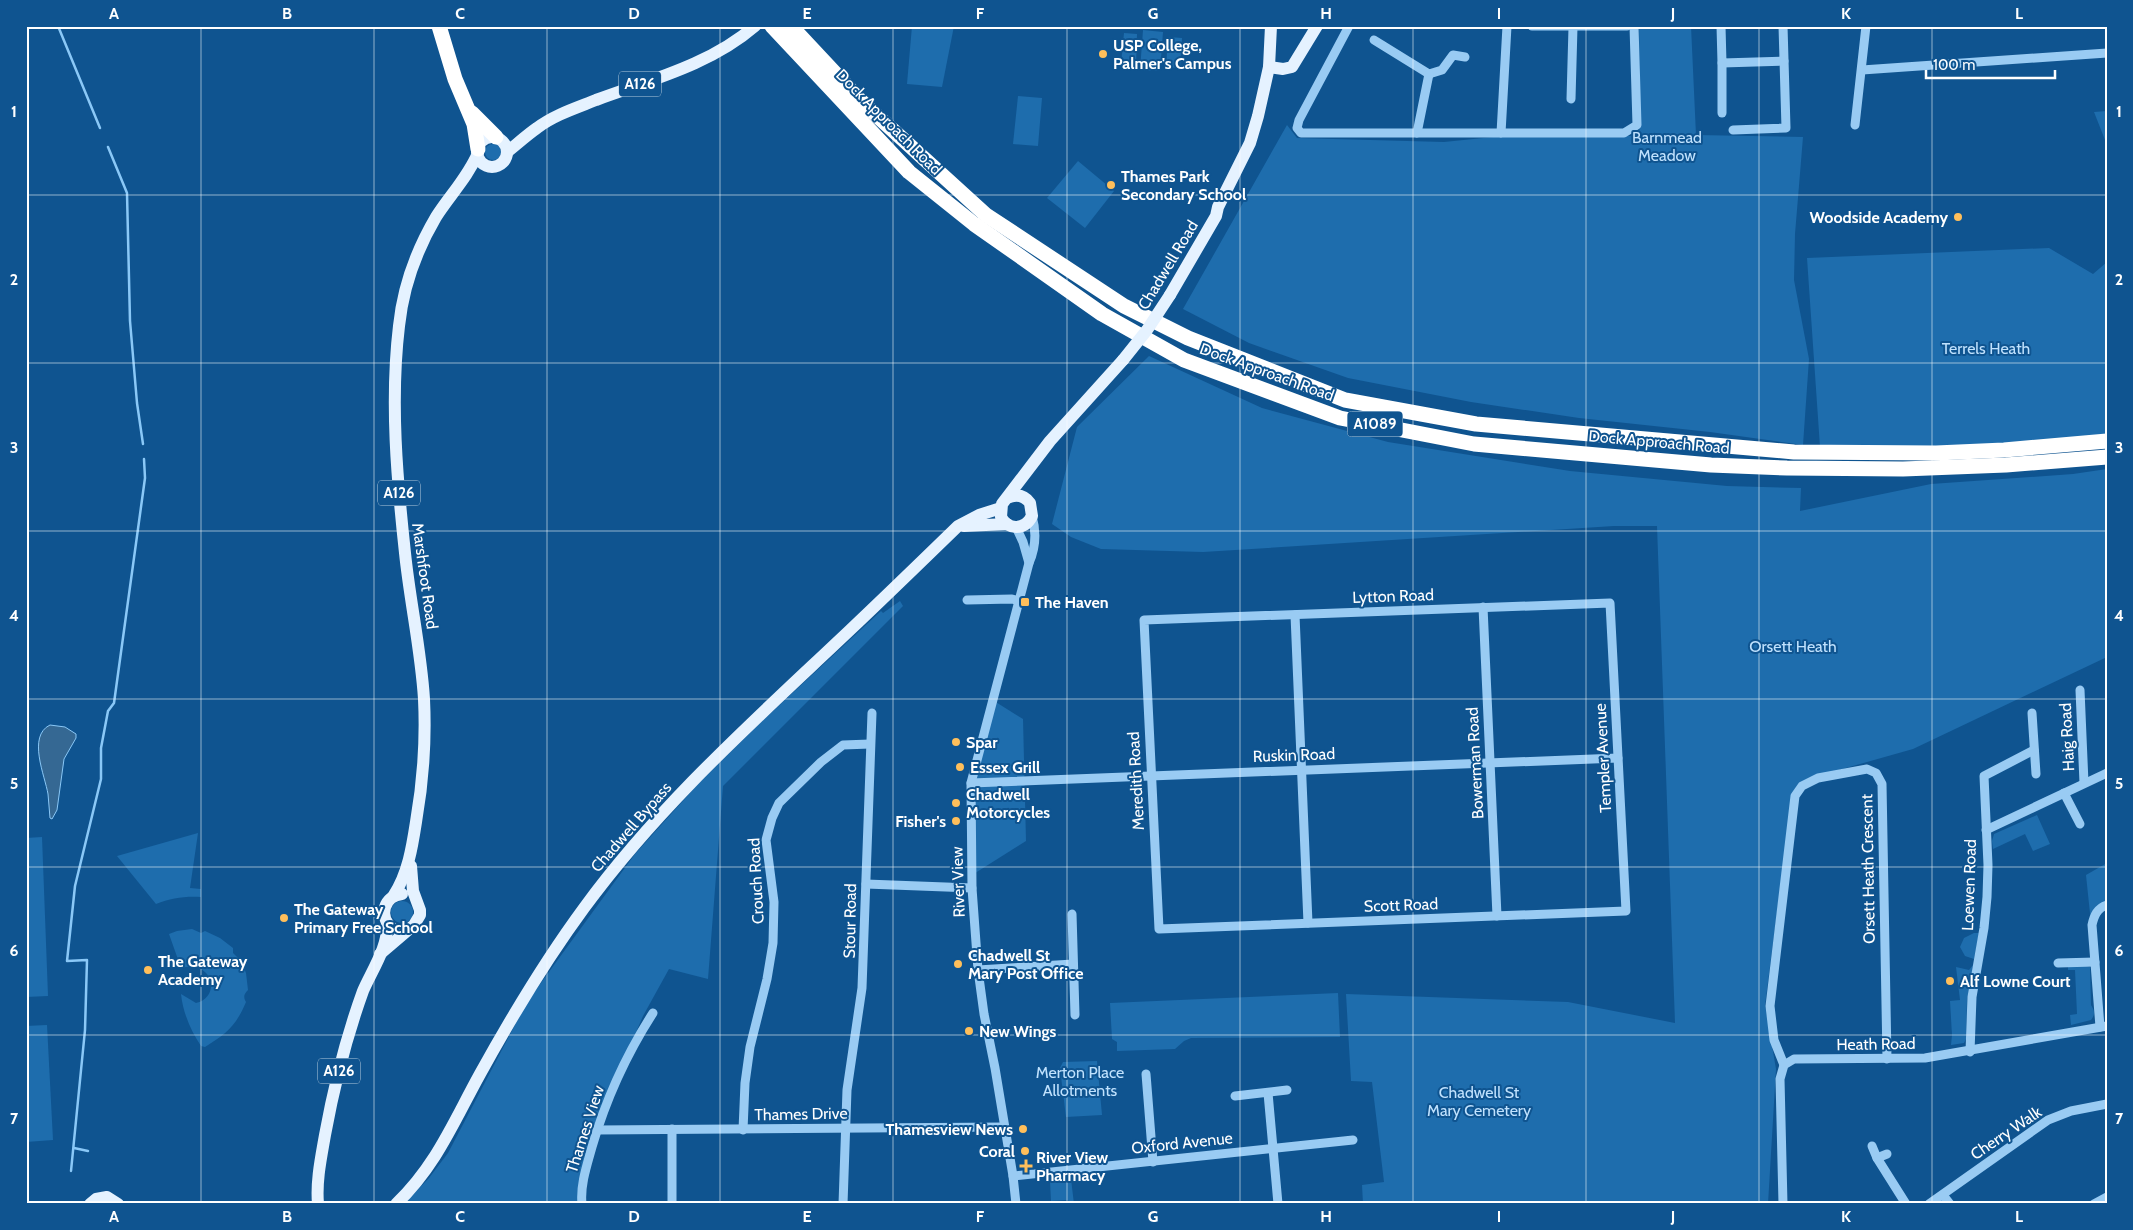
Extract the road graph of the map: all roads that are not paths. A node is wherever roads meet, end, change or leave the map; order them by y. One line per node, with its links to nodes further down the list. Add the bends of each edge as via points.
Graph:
1 (439, 26): 26 (highway)
2 (755, 26): 29 (main road, A126, via 694,64 575,108)
3 (772, 26): 39 (highway, Dock Approach Road / A1089, via 909,172 974,224 1102,314 1184,360 1340,418 1474,444 1711,465 1904,469 2006,465)
4 (791, 26): 38 (highway, Dock Approach Road / A1089, via 863,103 986,215 1132,310 1188,338 1345,400 1476,424 1794,452 1936,453)
5 (1271, 26): 22 (main road, Chadwell Road)
6 (1317, 26): 22 (main road, via 1292,67)
7 (1349, 26): 31 (street, via 1297,128 1302,134)
8 (1507, 26): 32 (street)
9 (1532, 26): 10 (street)
10 (1550, 26): 16 (street)
11 (1628, 26): 16 (street)
12 (1634, 26): 32 (street, via 1637,124 1624,133)
13 (1721, 26): 21 (street)
14 (1783, 26): 20 (street)
15 (1866, 26): 23 (street)
16 (1573, 27): 25 (street)
17 (1374, 40): 24 (street)
18 (2107, 52): 23 (street)
19 (1465, 56): 24 (street, via 1453,55 1442,70)
20 (1784, 61): 21 (street); 30 (street, via 1786,128)
21 (1722, 63): 27 (street)
22 (1269, 67): 40 (main road, Chadwell Road, bridge, via 1250,143 1212,224 1170,295 1123,360)
23 (1862, 70): 28 (street)
24 (1429, 74): 31 (street)
25 (1571, 99)
26 (467, 106): 33 (highway, via 478,122); 34 (highway, via 474,124)
27 (1722, 113)
28 (1855, 125)
29 (537, 128): 33 (main road, A126); 35 (main road, A126)
30 (1733, 130)
31 (1417, 133): 32 (street)
32 (1501, 133)
33 (497, 138): 34 (main road, via 486,138); 35 (main road, via 505,144)
34 (478, 151): 36 (main road, via 481,162); 37 (main road, Marshfoot Road / A126)
35 (507, 152): 36 (main road, via 504,161)
36 (493, 167): 37 (main road, Marshfoot Road / A126, via 480,172)
37 (456, 190): 69 (main road, Marshfoot Road / A126, via 429,230 409,275 396,349 400,500 424,711 422,783)
38 (2107, 441)
39 (2107, 456)
40 (1036, 458): 41 (main road, Chadwell Road); 42 (main road, Chadwell Road)
41 (1027, 500): 42 (main road, via 1018,495); 43 (main road, via 1032,507)
42 (1004, 503): 44 (main road, Chadwell Bypass); 45 (main road, via 1001,517)
43 (1032, 516): 45 (main road, via 1026,524); 46 (street, River View, via 1035,537)
44 (958, 526): 45 (main road); 115 (main road, Chadwell Bypass, via 753,721 631,849 585,907 522,999 441,1149)
45 (1011, 526): 46 (street)
46 (1029, 563): 48 (street, River View)
47 (975, 590): 48 (street, via 971,600)
48 (1019, 601): 64 (street, River View)
49 (1610, 603): 50 (street, Lytton Road); 58 (street, Templer Avenue)
50 (1483, 608): 51 (street, Lytton Road); 59 (street, Bowerman Road)
51 (1295, 615): 52 (street, Lytton Road); 60 (street)
52 (1177, 619): 63 (street, Meredith Road, via 1144,620)
53 (2080, 690): 65 (street, Haig Road)
54 (872, 713): 56 (street, Stour Road)
55 (2032, 713): 57 (street)
56 (870, 744): 70 (street, Stour Road); 102 (street, Crouch Road, via 843,745 820,762 779,803 772,818 766,840 774,902 773,943 750,1047)
57 (2034, 750): 62 (street); 68 (street, Loewen Road, via 1984,776)
58 (1618, 758): 59 (street, Ruskin Road); 75 (street, Templer Avenue)
59 (1489, 763): 60 (street, Ruskin Road); 78 (street, Bowerman Road)
60 (1301, 770): 63 (street, Ruskin Road); 80 (street)
61 (2107, 773): 65 (street, Haig Road)
62 (2036, 774)
63 (1151, 776): 64 (street, Ruskin Road); 77 (street, Meredith Road)
64 (971, 782): 71 (street, River View)
65 (2084, 783): 66 (street, Haig Road)
66 (2064, 793): 67 (street, Haig Road); 68 (street, Haig Road)
67 (2080, 824)
68 (1986, 830): 90 (street, Loewen Road, via 1987,897 1972,997)
69 (410, 858): 72 (main road, Marshfoot Road / A126, via 405,876); 73 (main road, Marshfoot Road / A126)
70 (866, 884): 71 (street); 100 (street, Stour Road, via 862,988)
71 (972, 888): 86 (street, River View)
72 (394, 895): 73 (main road, via 406,894); 79 (main road, Marshfoot Road / A126, via 384,906)
73 (416, 900): 81 (main road, Marshfoot Road / A126, via 420,916)
74 (2105, 906): 83 (street, via 2095,914 2092,925)
75 (1626, 911): 78 (street, Scott Road)
76 (1072, 914): 85 (street)
77 (1158, 916): 80 (street, Scott Road, via 1159,929)
78 (1497, 916): 80 (street, Scott Road)
79 (387, 923): 81 (main road, via 402,930); 82 (main road, Marshfoot Road / A126, via 387,935)
80 (1308, 923)
81 (414, 925): 82 (main road, Marshfoot Road / A126)
82 (380, 954): 112 (main road, Marshfoot Road / A126, via 345,1046 319,1168)
83 (2095, 962): 84 (street); 89 (street)
84 (2058, 963)
85 (1073, 964): 86 (street); 88 (street)
86 (978, 970): 98 (street, River View)
87 (652, 1013): 101 (street, Thames View, via 606,1102)
88 (1075, 1015)
89 (2103, 1026): 90 (street, Heath Road)
90 (1970, 1052): 91 (street, Heath Road)
91 (1887, 1059): 92 (street, Heath Road, via 1794,1059); 92 (street, Orsett Heath Crescent, via 1882,784 1876,773 1867,769 1818,778 1802,786 1795,796 1770,1006 1774,1040)
92 (1784, 1065): 121 (street, via 1780,1079)
93 (1146, 1074): 108 (street)
94 (1287, 1090): 95 (street)
95 (1268, 1093): 96 (street); 105 (street)
96 (1235, 1096)
97 (2107, 1104): 110 (street, Cherry Walk, via 2071,1111 2048,1120)
98 (1005, 1127): 100 (street, Thames Drive); 109 (street, River View)
99 (672, 1129): 101 (street, Thames Drive); 102 (street, Thames Drive); 117 (street)
100 (844, 1129): 102 (street, Thames Drive); 118 (street, Stour Road)
101 (597, 1130): 116 (street, Thames View, via 587,1164)
102 (743, 1130)
103 (1353, 1140): 105 (street, Oxford Avenue)
104 (1872, 1146): 107 (street)
105 (1274, 1149): 108 (street, Oxford Avenue); 120 (street)
106 (1887, 1154): 107 (street)
107 (1878, 1158): 122 (street)
108 (1153, 1162): 109 (street, Oxford Avenue)
109 (1014, 1176): 119 (street, River View)
110 (1942, 1195): 123 (street, Cherry Walk); 124 (street)
111 (2107, 1197): 125 (street)
112 (316, 1200)
113 (90, 1204): 114 (main road, via 107,1197)
114 (118, 1204)
115 (396, 1204)
116 (582, 1204)
117 (672, 1204)
118 (844, 1204)
119 (1016, 1204)
120 (1278, 1204)
121 (1783, 1204)
122 (1906, 1204)
123 (1930, 1204)
124 (1950, 1204)
125 (2094, 1204)

